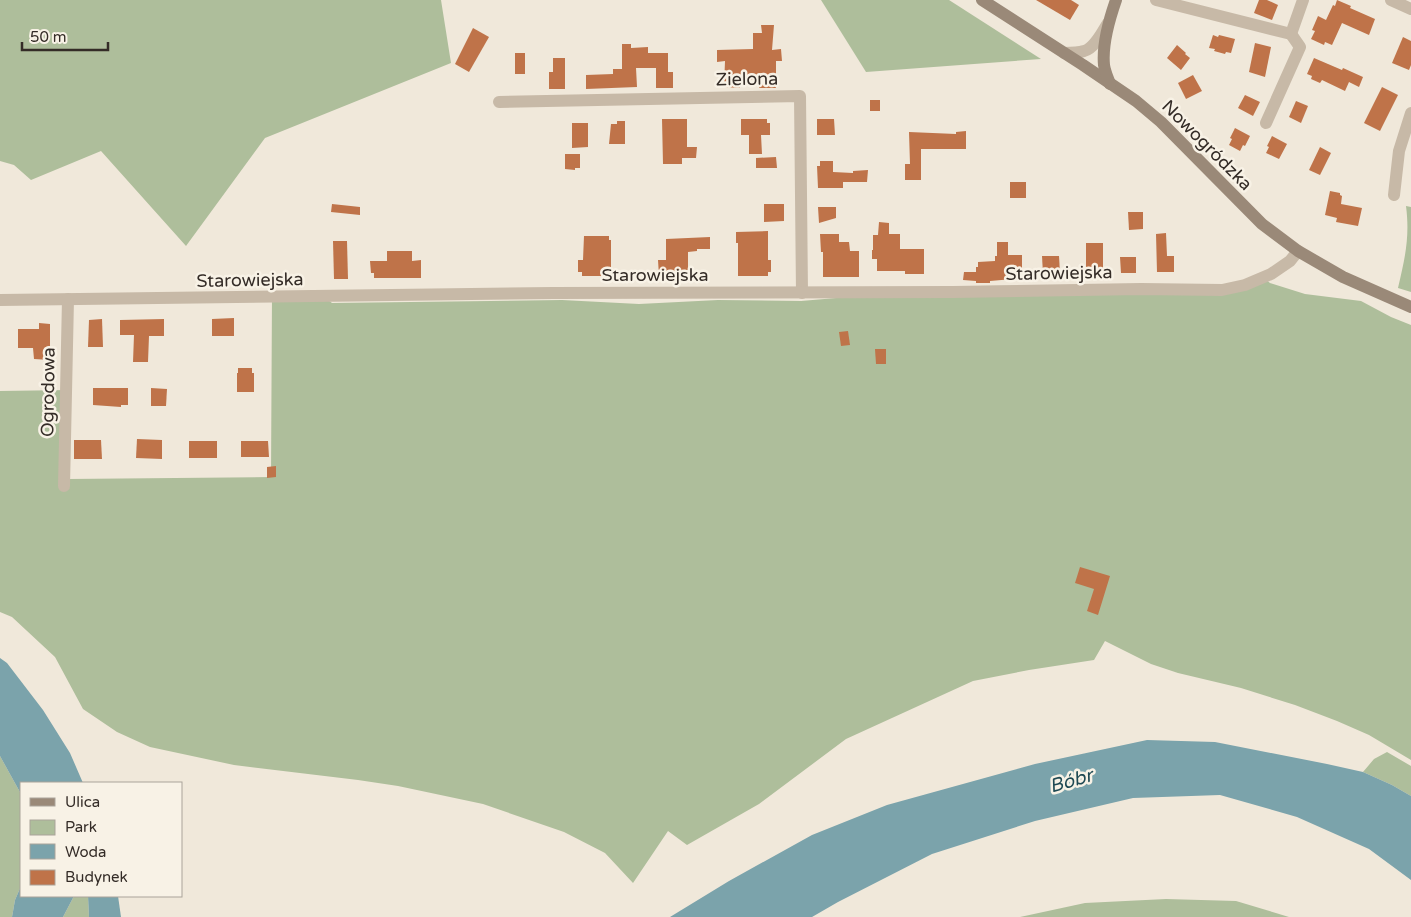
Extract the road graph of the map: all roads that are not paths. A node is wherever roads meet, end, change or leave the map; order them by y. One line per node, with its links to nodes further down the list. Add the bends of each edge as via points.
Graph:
1 (982, 0): 9 (main road, Nowogródzka)
2 (1116, 0): 7 (main road)
3 (1156, 0): 8 (street)
4 (1304, 0): 8 (street)
5 (1391, 0): 6 (street)
6 (1411, 8)
7 (1109, 21): 9 (street, via 1088,49); 10 (main road, via 1104,67)
8 (1291, 34): 13 (street, via 1300,47)
9 (1064, 53): 10 (main road, Nowogródzka)
10 (1110, 84): 15 (main road, Nowogródzka, via 1161,122 1262,224)
11 (499, 102): 16 (street, Zielona, via 800,96)
12 (1411, 113): 14 (street, via 1399,150)
13 (1266, 123)
14 (1394, 195)
15 (1298, 251): 16 (street, Starowiejska, via 1272,274 1246,285 1222,290); 19 (main road, Nowogródzka, via 1343,277)
16 (802, 293): 17 (street, Starowiejska, via 553,292)
17 (68, 299): 18 (street, Starowiejska); 20 (street, Ogrodowa)
18 (0, 300)
19 (1411, 307)
20 (64, 486)

